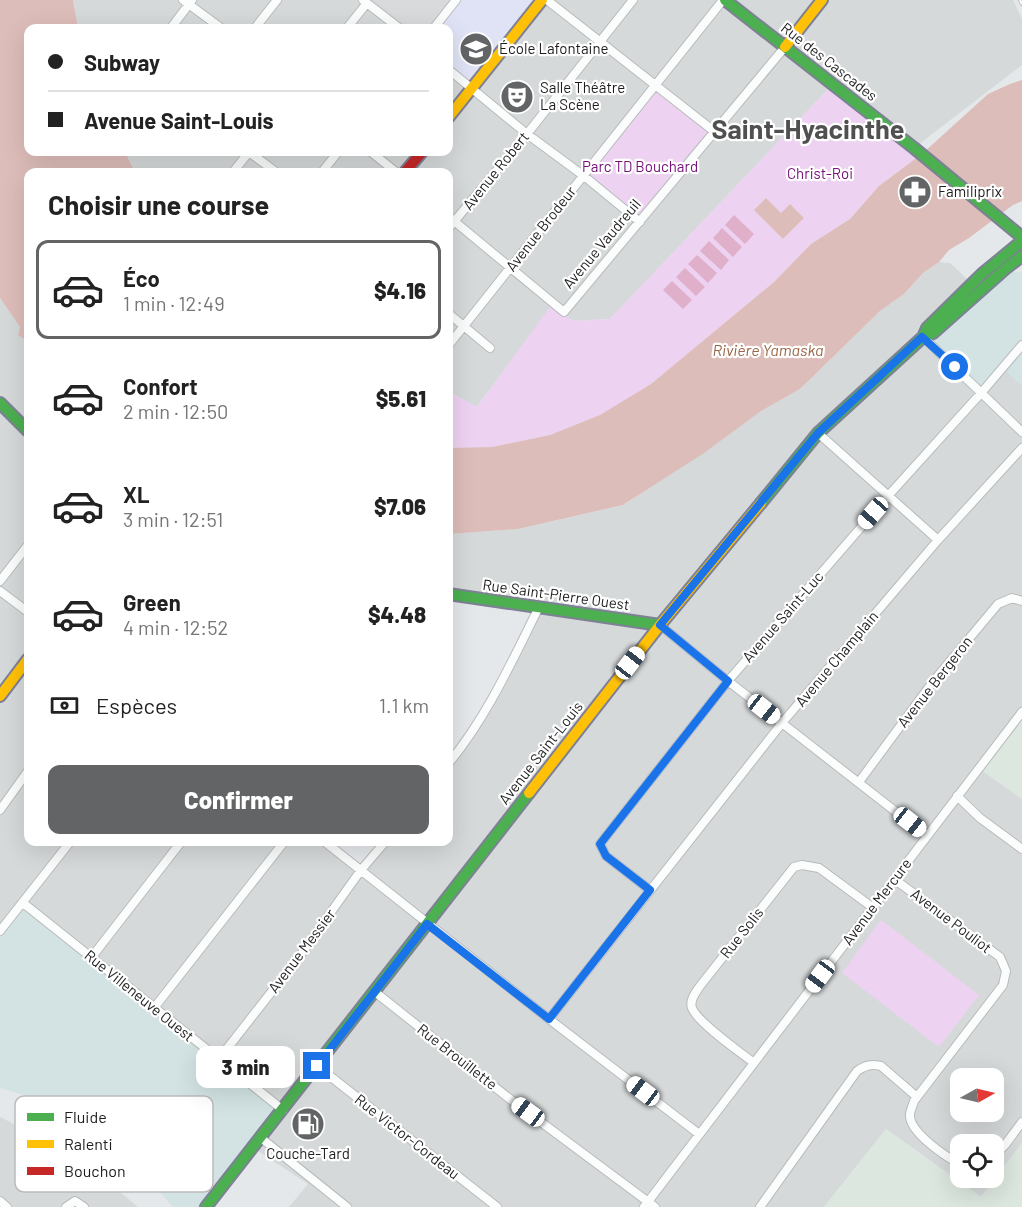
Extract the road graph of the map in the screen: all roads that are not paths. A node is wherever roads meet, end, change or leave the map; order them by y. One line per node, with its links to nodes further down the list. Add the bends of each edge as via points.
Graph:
1 (277, 0): 12 (street)
2 (456, 0): 15 (street)
3 (542, 0): 20 (main road)
4 (547, 0): 16 (street)
5 (633, 0): 16 (street, Avenue Robert)
6 (724, 0): 17 (main road, Rue des Cascades); 19 (street, Avenue Brodeur)
7 (822, 0): 17 (main road, Avenue Vaudreuil)
8 (188, 2): 10 (street); 11 (street)
9 (365, 2): 13 (street); 14 (street)
10 (174, 24)
11 (216, 24)
12 (258, 24)
13 (350, 24)
14 (394, 24)
15 (437, 24)
16 (600, 41): 19 (street); 23 (street, Avenue Robert)
17 (785, 47): 22 (street, Avenue Vaudreuil); 38 (main road, Rue des Cascades)
18 (453, 73): 20 (street)
19 (656, 85): 22 (street); 34 (street, Avenue Brodeur)
20 (472, 89): 21 (main road); 23 (street)
21 (453, 112)
22 (715, 132): 37 (street, Avenue Vaudreuil)
23 (527, 134): 34 (street); 35 (street, Avenue Robert)
24 (246, 156): 29 (street)
25 (254, 156): 30 (street)
26 (335, 156): 31 (street)
27 (376, 156): 32 (street)
28 (419, 156): 33 (main road)
29 (236, 168)
30 (271, 168)
31 (325, 168)
32 (391, 168)
33 (408, 168)
34 (584, 176): 37 (street); 41 (street, Avenue Brodeur)
35 (453, 218)
36 (453, 220): 41 (street)
37 (640, 222): 41 (street, Avenue Vaudreuil, via 564,312)
38 (1022, 239): 45 (main road, Avenue Saint-Louis, via 974,281)
39 (1022, 256): 42 (main road, Avenue Saint-Louis)
40 (1022, 264): 42 (main road)
41 (511, 268): 44 (street, Avenue Brodeur)
42 (1005, 269): 45 (main road, Avenue Saint-Louis, via 933,333)
43 (453, 317): 44 (street)
44 (464, 326): 46 (street, Avenue Brodeur); 48 (street)
45 (922, 337): 49 (street); 53 (main road, Avenue Saint-Louis)
46 (453, 340)
47 (1022, 345): 49 (street, Avenue Saint-Luc)
48 (490, 348)
49 (982, 392): 52 (street); 55 (street, Avenue Saint-Luc)
50 (0, 403): 51 (main road)
51 (24, 427)
52 (1022, 432)
53 (818, 433): 55 (street); 64 (main road, Avenue Saint-Louis)
54 (1022, 448): 56 (street, Avenue Champlain)
55 (888, 496): 56 (street); 66 (street, Avenue Saint-Luc)
56 (938, 540): 69 (street, Avenue Champlain)
57 (24, 550): 58 (street)
58 (0, 580)
59 (0, 591): 63 (street)
60 (453, 595): 62 (main road, Rue Saint-Pierre Ouest)
61 (1022, 601): 72 (street, Avenue Bergeron, via 1012,598 998,604 932,683)
62 (539, 608): 64 (main road, Rue Saint-Pierre Ouest); 70 (street, via 489,706)
63 (24, 609)
64 (660, 625): 66 (street); 87 (main road, Avenue Saint-Louis)
65 (24, 664): 67 (main road)
66 (728, 681): 69 (street); 84 (street, Avenue Saint-Luc, via 600,844 606,856)
67 (0, 696)
68 (1022, 712): 73 (street, Avenue Mercure)
69 (782, 723): 72 (street); 84 (street, Avenue Champlain)
70 (453, 758)
71 (24, 777): 74 (street)
72 (859, 782): 75 (street)
73 (957, 796): 75 (street, Avenue Mercure); 81 (street)
74 (0, 810)
75 (927, 836): 83 (street, Avenue Mercure)
76 (67, 846): 85 (street)
77 (178, 846): 89 (street)
78 (281, 846): 91 (street)
79 (330, 846): 82 (street)
80 (382, 846): 82 (street, Avenue Messier)
81 (1022, 849)
82 (361, 870): 87 (street); 93 (street, Avenue Messier)
83 (894, 879): 86 (street, Avenue Mercure); 96 (street, Avenue Pouliot, via 1000,957 1006,971 1003,985)
84 (650, 890): 92 (street, Avenue Champlain)
85 (23, 903): 88 (street); 89 (street, Rue Villeneuve Ouest)
86 (873, 907): 94 (street, Avenue Mercure); 94 (street, Rue Solis, via 819,868 794,867 700,986 691,1001 692,1009 704,1024)
87 (427, 924): 90 (main road, Avenue Saint-Louis); 92 (street)
88 (0, 931)
89 (91, 958): 91 (street, Rue Villeneuve Ouest)
90 (375, 992): 95 (main road, Avenue Saint-Louis); 104 (street, Rue Brouillette)
91 (154, 1008): 93 (street, Rue Villeneuve Ouest)
92 (549, 1019): 99 (street)
93 (219, 1059): 97 (street, Rue Villeneuve Ouest)
94 (753, 1063): 99 (street, Avenue Mercure)
95 (317, 1066): 97 (main road, Avenue Saint-Louis); 110 (street, Rue Victor-Cordeau)
96 (917, 1097): 102 (street, Avenue Pouliot, via 910,1115 912,1123); 112 (street, via 881,1066 865,1065)
97 (283, 1110): 100 (main road, Avenue Saint-Louis)
98 (1022, 1122): 101 (street)
99 (699, 1134): 104 (street, Avenue Mercure)
100 (261, 1138): 108 (main road, Avenue Saint-Louis); 109 (street)
101 (1004, 1146)
102 (950, 1158)
103 (0, 1201): 105 (street)
104 (646, 1204): 111 (street, Rue Brouillette)
105 (7, 1207)
106 (66, 1207): 107 (street, via 75,1202)
107 (84, 1207)
108 (206, 1207)
109 (348, 1207)
110 (497, 1207)
111 (656, 1207)
112 (760, 1207)

